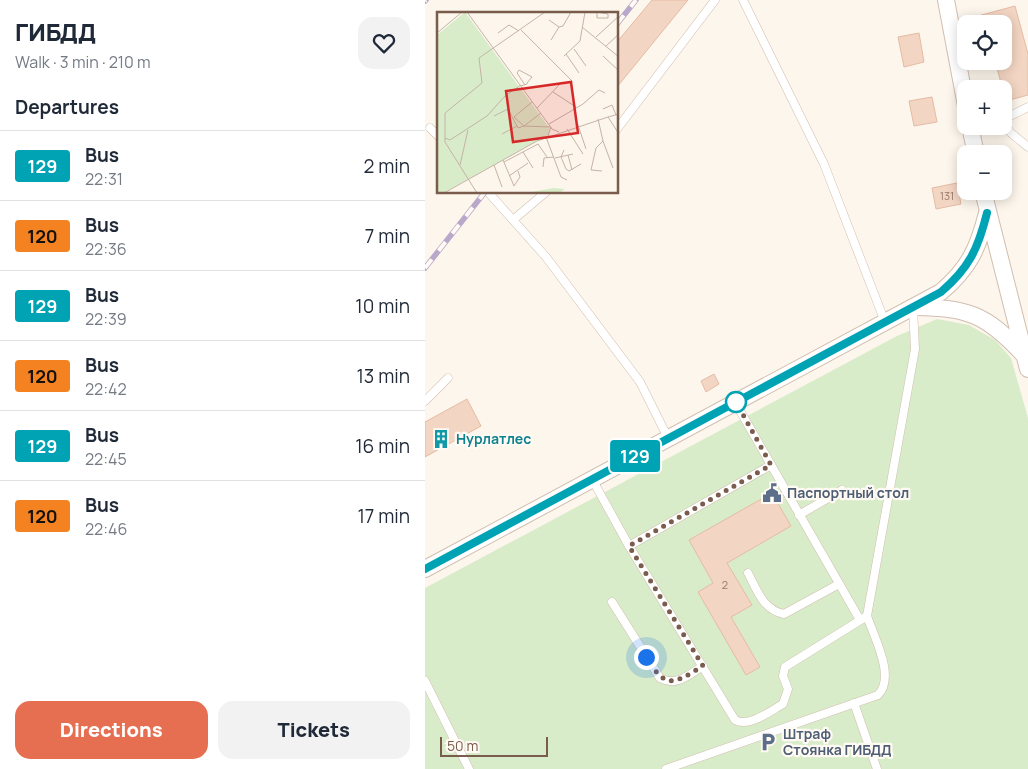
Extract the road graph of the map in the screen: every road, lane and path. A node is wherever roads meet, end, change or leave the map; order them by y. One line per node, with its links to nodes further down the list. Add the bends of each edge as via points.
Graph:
1 (715, 0): 7 (lane)
2 (743, 0): 18 (lane, via 824,164)
3 (946, 0): 4 (street)
4 (961, 80)
5 (1028, 108): 6 (lane)
6 (1012, 115)
7 (619, 126)
8 (430, 128): 10 (lane)
9 (1012, 134): 11 (lane)
10 (437, 135)
11 (1028, 147)
12 (490, 194): 16 (lane)
13 (544, 194): 16 (lane)
14 (985, 200): 15 (street)
15 (987, 213): 17 (street, via 980,241 961,275 941,292); 19 (street)
16 (513, 220): 23 (lane, via 640,382)
17 (913, 307): 18 (street); 19 (street, via 951,308 980,318 1003,332); 33 (lane, via 915,349)
18 (885, 322): 22 (street)
19 (1026, 362)
20 (448, 378): 21 (lane)
21 (425, 401)
22 (735, 402): 23 (street); 24 (lane)
23 (669, 438): 25 (street)
24 (771, 465): 27 (lane); 28 (lane)
25 (592, 479): 28 (lane); 29 (street)
26 (843, 490): 27 (lane)
27 (799, 515): 31 (lane)
28 (629, 546): 34 (lane)
29 (425, 569)
30 (748, 573): 31 (lane, via 767,607 784,614)
31 (839, 584): 33 (lane)
32 (613, 602): 34 (lane, via 661,678 677,682)
33 (863, 618): 34 (lane, via 785,667 783,676 788,689 785,701 744,723 735,720); 36 (lane, via 887,678 878,695)
34 (703, 666)
35 (425, 681): 37 (lane)
36 (854, 703): 38 (lane); 39 (lane)
37 (469, 769)
38 (666, 769)
39 (877, 769)

